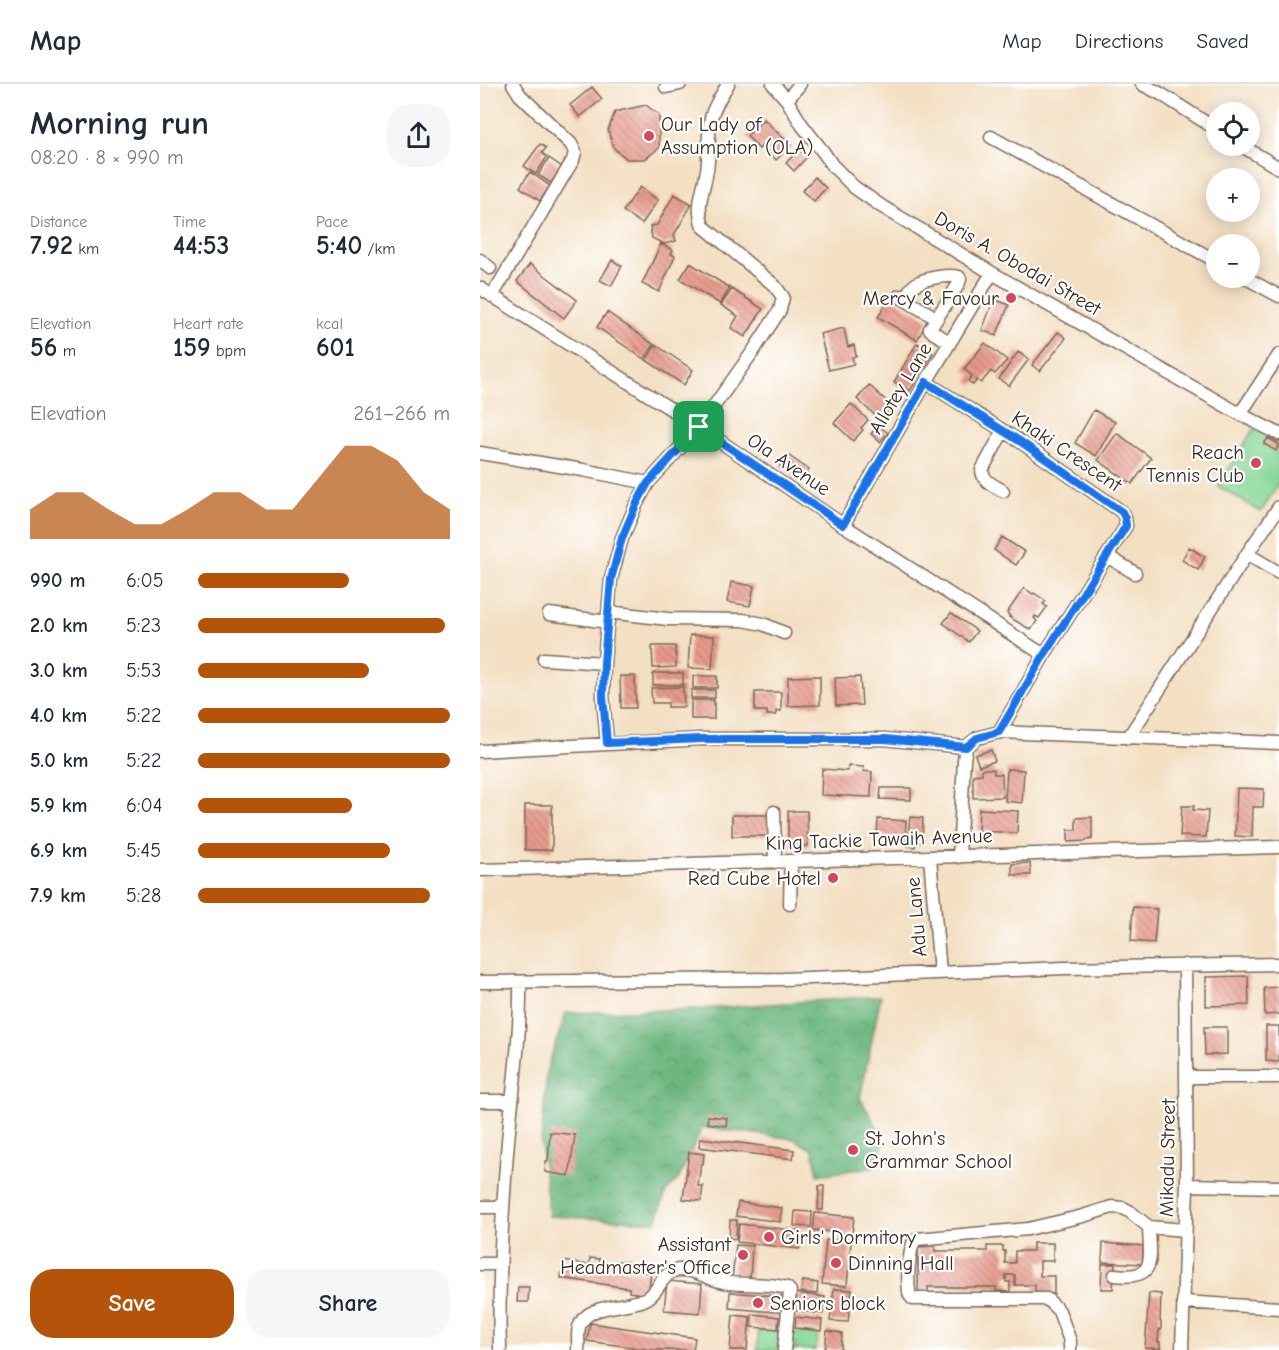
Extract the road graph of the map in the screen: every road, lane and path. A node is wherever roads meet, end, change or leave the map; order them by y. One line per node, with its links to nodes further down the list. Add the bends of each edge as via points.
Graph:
1 (513, 84): 19 (street, via 575,152)
2 (680, 84): 7 (street)
3 (728, 84): 26 (street, via 711,117 699,216 703,226 774,285 783,297 765,334)
4 (772, 84): 8 (street, Doris A. Obodai Street)
5 (800, 84): 8 (street)
6 (1142, 84): 9 (street)
7 (666, 87)
8 (787, 100): 16 (street, Doris A. Obodai Street, via 832,165 854,187)
9 (1206, 123)
10 (991, 137): 13 (street)
11 (1259, 156): 12 (street)
12 (1279, 168)
13 (1206, 255)
14 (480, 260): 15 (street)
15 (490, 268)
16 (993, 273): 22 (street, Allotey Lane); 25 (street, Doris A. Obodai Street)
17 (1260, 286): 20 (street)
18 (480, 288): 19 (street, Ola Avenue)
19 (492, 296): 26 (street, Ola Avenue)
20 (1279, 296)
21 (936, 318): 21 (street, via 900,297 923,281 959,277 958,285); 22 (street, via 931,331)
22 (950, 342): 24 (street, Allotey Lane)
23 (1279, 355): 25 (street)
24 (926, 382): 27 (street, Khaki Crescent); 33 (street, Allotey Lane)
25 (1240, 414): 28 (street, Doris A. Obodai Street)
26 (699, 427): 30 (street); 33 (street, Ola Avenue)
27 (1003, 431): 31 (street, via 982,470 985,479); 35 (street, Khaki Crescent, via 1122,512 1126,526)
28 (1279, 434)
29 (480, 453): 30 (street)
30 (648, 483): 39 (street, via 622,538 611,579)
31 (1003, 491)
32 (1279, 507): 34 (street)
33 (843, 525): 41 (street, Ola Avenue)
34 (1247, 554): 37 (street); 45 (street)
35 (1107, 556): 36 (street); 41 (street, Khaki Crescent)
36 (1135, 573)
37 (1279, 573)
38 (549, 614): 39 (street)
39 (608, 617): 40 (street, via 743,620); 43 (street)
40 (784, 633)
41 (1044, 655): 44 (street, Khaki Crescent)
42 (544, 659): 43 (street)
43 (604, 663): 46 (street)
44 (999, 732): 45 (street); 48 (street, via 977,738)
45 (1128, 738): 47 (street)
46 (607, 743): 48 (street, via 885,739); 49 (street)
47 (1279, 743)
48 (966, 747): 52 (street)
49 (480, 751)
50 (774, 812): 55 (street)
51 (1279, 847): 52 (street, King Tackie Tawaih Avenue)
52 (959, 857): 53 (street, King Tackie Tawaih Avenue)
53 (930, 858): 54 (street, King Tackie Tawaih Avenue); 60 (street, Adu Lane)
54 (791, 861): 55 (street, King Tackie Tawaih Avenue); 57 (street)
55 (775, 862): 56 (street, King Tackie Tawaih Avenue)
56 (480, 870)
57 (790, 904)
58 (1279, 964): 59 (street)
59 (1185, 966): 60 (street); 63 (street, Mikadu Street)
60 (940, 972): 62 (street, via 783,979)
61 (480, 982): 62 (street)
62 (520, 982): 66 (street, via 521,1015)
63 (1187, 1077): 64 (street); 67 (street, Mikadu Street)
64 (1279, 1077)
65 (480, 1101): 66 (street)
66 (512, 1101): 70 (street)
67 (1187, 1185): 68 (street); 72 (street, Mikadu Street)
68 (1279, 1188)
69 (480, 1207): 70 (street)
70 (502, 1207): 74 (street)
71 (1149, 1227): 72 (street); 75 (street, via 1147,1268 1136,1276); 81 (street, via 1129,1211 1112,1207 1028,1229 914,1241 909,1293 913,1299 1047,1299 1059,1311)
72 (1185, 1230): 76 (street, Mikadu Street)
73 (480, 1264): 74 (street)
74 (500, 1264): 78 (street)
75 (1115, 1275)
76 (1183, 1302): 77 (street); 82 (street, Mikadu Street)
77 (1279, 1308)
78 (500, 1350)
79 (578, 1350): 80 (street, via 583,1320 598,1310 650,1297 669,1274 679,1270 723,1282 787,1288 790,1291)
80 (784, 1350)
81 (1070, 1350)
82 (1182, 1350)

